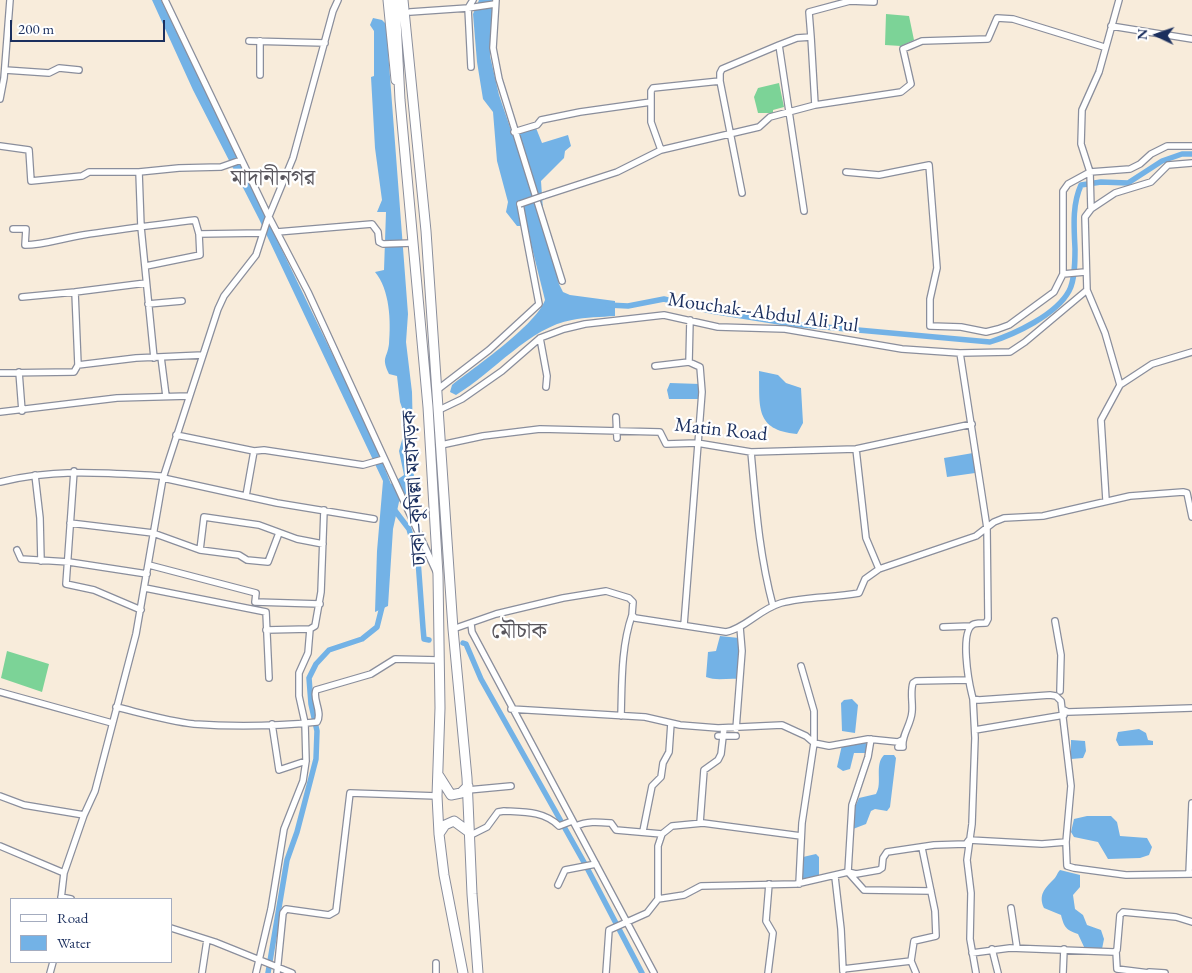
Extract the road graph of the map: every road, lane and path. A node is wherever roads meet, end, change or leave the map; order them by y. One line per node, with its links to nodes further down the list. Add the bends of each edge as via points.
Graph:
1 (10, 0): 22 (street)
2 (165, 0): 37 (street)
3 (338, 0): 18 (street)
4 (388, 0): 28 (highway)
5 (395, 0): 28 (highway, ঢাকা–কুমিল্লা মহাসড়ক)
6 (403, 0): 26 (highway, ঢাকা–কুমিল্লা মহাসড়ক)
7 (409, 0): 12 (highway)
8 (874, 0): 14 (street, via 850,1 809,12)
9 (1119, 0): 13 (street)
10 (495, 3): 11 (street); 32 (street, via 493,48)
11 (472, 5): 12 (street); 21 (street)
12 (410, 12): 26 (highway, via 415,76)
13 (1111, 26): 15 (street); 20 (street)
14 (811, 37): 19 (street); 30 (street)
15 (1192, 39)
16 (249, 41): 17 (street)
17 (260, 41): 18 (street); 24 (street)
18 (324, 43): 45 (street, via 293,158)
19 (779, 45): 25 (street, via 722,69); 31 (street)
20 (1104, 47): 30 (street, via 1013,19 997,18 988,39 922,41 903,49 911,84 901,92); 41 (street, via 1099,72 1082,110 1081,144)
21 (471, 67)
22 (5, 70): 23 (street, via 49,73 59,68); 27 (street)
23 (79, 70)
24 (260, 75)
25 (720, 81): 29 (street, via 653,88); 33 (street)
26 (412, 98): 75 (highway, ঢাকা–কুমিল্লা মহাসড়ক)
27 (0, 99)
28 (400, 100): 51 (highway, ঢাকা–কুমিল্লা মহাসড়ক)
29 (651, 102): 32 (street, via 541,120 537,126); 36 (street, via 651,122)
30 (815, 105): 31 (street)
31 (788, 113): 33 (street, via 770,117 759,127); 44 (street)
32 (514, 132): 55 (street)
33 (729, 133): 36 (street); 42 (street)
34 (0, 146): 39 (street, via 30,150 30,181 82,176 89,172)
35 (1192, 146): 41 (street, via 1167,146 1130,169)
36 (661, 150): 75 (street, bridge, via 617,172 520,204 539,304)
37 (241, 160): 39 (street, via 229,164); 45 (street)
38 (1192, 163): 43 (street, via 1168,165 1151,182 1115,193)
39 (139, 172): 46 (street)
40 (846, 172): 54 (street, via 879,175 929,164 937,268 930,299 930,326 986,332 998,329 1054,292)
41 (1090, 173): 43 (street); 54 (street, via 1068,184 1063,191)
42 (742, 193)
43 (1091, 207): 53 (street, via 1085,217)
44 (804, 211)
45 (268, 219): 48 (street); 49 (street)
46 (141, 227): 47 (street, via 51,240 38,245 25,245 26,229); 50 (street, via 195,220); 52 (street)
47 (13, 229)
48 (263, 232): 50 (street); 66 (street, via 256,255 224,296)
49 (277, 232): 51 (street, via 372,224 383,244); 90 (street)
50 (199, 234): 52 (street, via 200,255)
51 (409, 243): 112 (highway, ঢাকা–কুমিল্লা মহাসড়ক, via 428,407)
52 (146, 266): 56 (street)
53 (1084, 272): 54 (street); 57 (street)
54 (1064, 274)
55 (562, 281)
56 (146, 283): 58 (street); 61 (street)
57 (1087, 290): 65 (street, Mouchak--Abdul Ali Pul, via 1010,352); 73 (street, via 1105,332)
58 (75, 292): 59 (street); 69 (street)
59 (22, 297)
60 (182, 301): 61 (street)
61 (148, 304): 67 (street)
62 (690, 320): 63 (street, Mouchak--Abdul Ali Pul, via 664,315 634,317 564,328); 65 (street, Mouchak--Abdul Ali Pul, via 718,327 785,329 902,349); 68 (street)
63 (540, 338): 74 (street); 78 (street, Mouchak--Abdul Ali Pul, via 502,371 462,399)
64 (1192, 352): 73 (street, via 1152,364)
65 (960, 353): 82 (street)
66 (203, 355): 67 (street); 77 (street)
67 (157, 358): 69 (street); 76 (street)
68 (689, 362): 70 (street); 85 (street, via 700,367 702,392)
69 (78, 365): 71 (street, via 74,372)
70 (655, 366)
71 (19, 372): 72 (street); 79 (street)
72 (0, 373)
73 (1120, 385): 96 (street, via 1101,420)
74 (546, 387)
75 (438, 390): 78 (highway, ঢাকা–কুমিল্লা মহাসড়ক)
76 (166, 396): 77 (street); 79 (street, via 55,404)
77 (189, 396): 83 (street)
78 (439, 410): 86 (highway, ঢাকা–কুমিল্লা মহাসড়ক)
79 (22, 411): 80 (street)
80 (0, 412)
81 (616, 417): 84 (street)
82 (972, 424): 87 (street, Matin Road); 101 (street)
83 (176, 435): 88 (street); 93 (street)
84 (617, 435): 85 (street, Matin Road, via 660,432 666,444); 86 (street, Matin Road, via 540,430 483,436)
85 (697, 444): 89 (street, Matin Road); 120 (street)
86 (441, 445): 125 (highway, ঢাকা–কুমিল্লা মহাসড়ক)
87 (856, 449): 89 (street, Matin Road); 110 (street, via 866,538)
88 (254, 451): 90 (street, via 363,465); 95 (street)
89 (752, 452): 115 (street, via 756,522)
90 (383, 459): 112 (street)
91 (74, 471): 92 (street); 93 (street); 100 (street)
92 (35, 475): 94 (street); 107 (street)
93 (163, 478): 95 (street); 102 (street)
94 (0, 482)
95 (246, 496): 97 (street)
96 (1106, 500): 98 (street, via 1187,493); 101 (street, via 1043,516 1004,518)
97 (324, 510): 99 (street); 104 (street)
98 (1192, 517)
99 (374, 519)
100 (70, 522): 102 (street); 108 (street)
101 (985, 530): 110 (street); 121 (street, via 988,619 986,623)
102 (153, 533): 106 (street); 109 (street)
103 (279, 533): 104 (street); 106 (street, via 268,562); 106 (street, via 259,525 204,517)
104 (322, 544): 114 (street)
105 (17, 550): 107 (street, via 21,559)
106 (200, 550)
107 (41, 561): 108 (street)
108 (69, 562): 111 (street); 116 (street, via 66,584 94,590)
109 (149, 565): 111 (street); 114 (street, via 256,593 256,602)
110 (879, 569): 115 (street, via 865,579 859,593)
111 (147, 574): 113 (street)
112 (438, 575): 127 (highway, ঢাকা–কুমিল্লা মহাসড়ক)
113 (145, 588): 116 (street); 126 (street, via 266,612)
114 (320, 604): 124 (street, via 315,626)
115 (773, 606): 122 (street)
116 (141, 610): 134 (street)
117 (632, 615): 119 (street, via 633,602 630,598 606,591 496,614); 120 (street); 138 (street, via 623,666)
118 (1055, 621): 131 (street, via 1060,655)
119 (471, 624): 125 (street); 136 (street, via 472,632)
120 (684, 625): 122 (street, via 720,632 731,632)
121 (971, 626): 123 (street); 130 (street, via 967,639)
122 (740, 627): 144 (street, via 742,651)
123 (943, 628)
124 (310, 629): 126 (street); 140 (street, via 308,653 299,673 299,696)
125 (453, 629): 155 (highway, ঢাকা–কুমিল্লা মহাসড়ক)
126 (266, 630): 129 (street)
127 (439, 660): 140 (street, via 395,659 371,674 316,690 319,718 317,722); 153 (highway, ঢাকা–কুমিল্লা মহাসড়ক)
128 (801, 666): 150 (street, via 814,711)
129 (269, 678)
130 (968, 680): 133 (street); 149 (street, via 912,683 912,713)
131 (1060, 691)
132 (0, 692): 139 (street)
133 (973, 699): 137 (street, via 1050,695 1060,699); 145 (street)
134 (116, 707): 139 (street); 142 (street, via 194,724)
135 (1192, 708): 137 (street)
136 (512, 709): 138 (street); 161 (street)
137 (1064, 712): 145 (street); 168 (street, via 1071,786)
138 (621, 716): 141 (street)
139 (112, 723): 159 (street, via 96,791)
140 (305, 723): 142 (street); 152 (street)
141 (671, 723): 143 (street); 162 (street, via 669,752 661,777 652,786)
142 (272, 724): 152 (street, via 279,770)
143 (724, 728): 144 (street); 146 (street)
144 (736, 729): 150 (street, via 782,725)
145 (975, 730): 167 (street)
146 (721, 736): 147 (street); 160 (street, via 718,760 704,770)
147 (736, 736)
148 (871, 739): 149 (street); 150 (street, via 838,746); 172 (street, via 852,805)
149 (902, 740): 151 (street, via 903,747)
150 (814, 743): 166 (street)
151 (898, 747)
152 (306, 761): 192 (street, via 303,782 284,829 271,909)
153 (438, 773): 155 (highway, via 451,795); 157 (highway, ঢাকা–কুমিল্লা মহাসড়ক)
154 (511, 786): 155 (street)
155 (468, 788): 164 (highway, ঢাকা–কুমিল্লা মহাসড়ক)
156 (0, 796): 159 (street, via 24,805)
157 (437, 796): 163 (highway, ঢাকা–কুমিল্লা মহাসড়ক); 195 (street, via 350,793 336,911 329,915 286,909)
158 (1192, 803): 174 (street)
159 (84, 815): 173 (street)
160 (700, 823): 165 (street, via 672,826); 166 (street)
161 (571, 824): 162 (street, via 611,823 616,830); 164 (street, via 559,826 542,814 504,811 498,812 487,827); 171 (street)
162 (643, 831): 165 (street)
163 (439, 834): 164 (highway, via 445,825 454,821 464,826); 203 (highway, ঢাকা–কুমিল্লা মহাসড়ক)
164 (469, 834): 204 (highway, ঢাকা–কুমিল্লা মহাসড়ক)
165 (662, 834): 181 (street, via 658,853)
166 (801, 836): 177 (street)
167 (969, 840): 168 (street); 170 (street, via 966,844); 191 (street, via 967,860)
168 (1066, 842): 174 (street, via 1066,866 1126,875)
169 (0, 846): 173 (street)
170 (922, 848): 172 (street, via 887,852 879,870 856,874); 179 (street)
171 (591, 866): 178 (street, via 565,870); 183 (street)
172 (848, 872): 175 (street); 179 (street, via 864,890)
173 (64, 873): 180 (street)
174 (1190, 874)
175 (835, 876): 177 (street); 196 (street)
176 (769, 884): 177 (street); 181 (street, via 707,885 695,887 678,897); 207 (street, via 766,921 773,933)
177 (799, 884)
178 (558, 885)
179 (931, 891): 193 (street, via 937,932 933,937 914,941)
180 (61, 898)
181 (658, 899): 183 (street, via 646,913)
182 (1011, 908): 187 (street)
183 (625, 922): 205 (street, via 609,930); 206 (street)
184 (1192, 922): 190 (street, via 1176,917 1123,912)
185 (172, 928): 186 (street)
186 (207, 940): 192 (street); 198 (street)
187 (1017, 948): 188 (street); 189 (street)
188 (992, 949): 191 (street); 210 (street)
189 (1064, 949): 190 (street); 211 (street)
190 (1116, 951): 197 (street, via 1117,970)
191 (972, 952): 209 (street)
192 (258, 960): 195 (street); 199 (street)
193 (911, 961): 196 (street); 208 (street)
194 (436, 963): 202 (street)
195 (277, 966): 200 (street); 201 (street)
196 (843, 971)
197 (1149, 972): 212 (street)
198 (202, 973)
199 (256, 973)
200 (276, 973)
201 (292, 973)
202 (436, 973)
203 (463, 973)
204 (478, 973)
205 (606, 973)
206 (654, 973)
207 (768, 973)
208 (916, 973)
209 (976, 973)
210 (998, 973)
211 (1063, 973)
212 (1165, 973)

